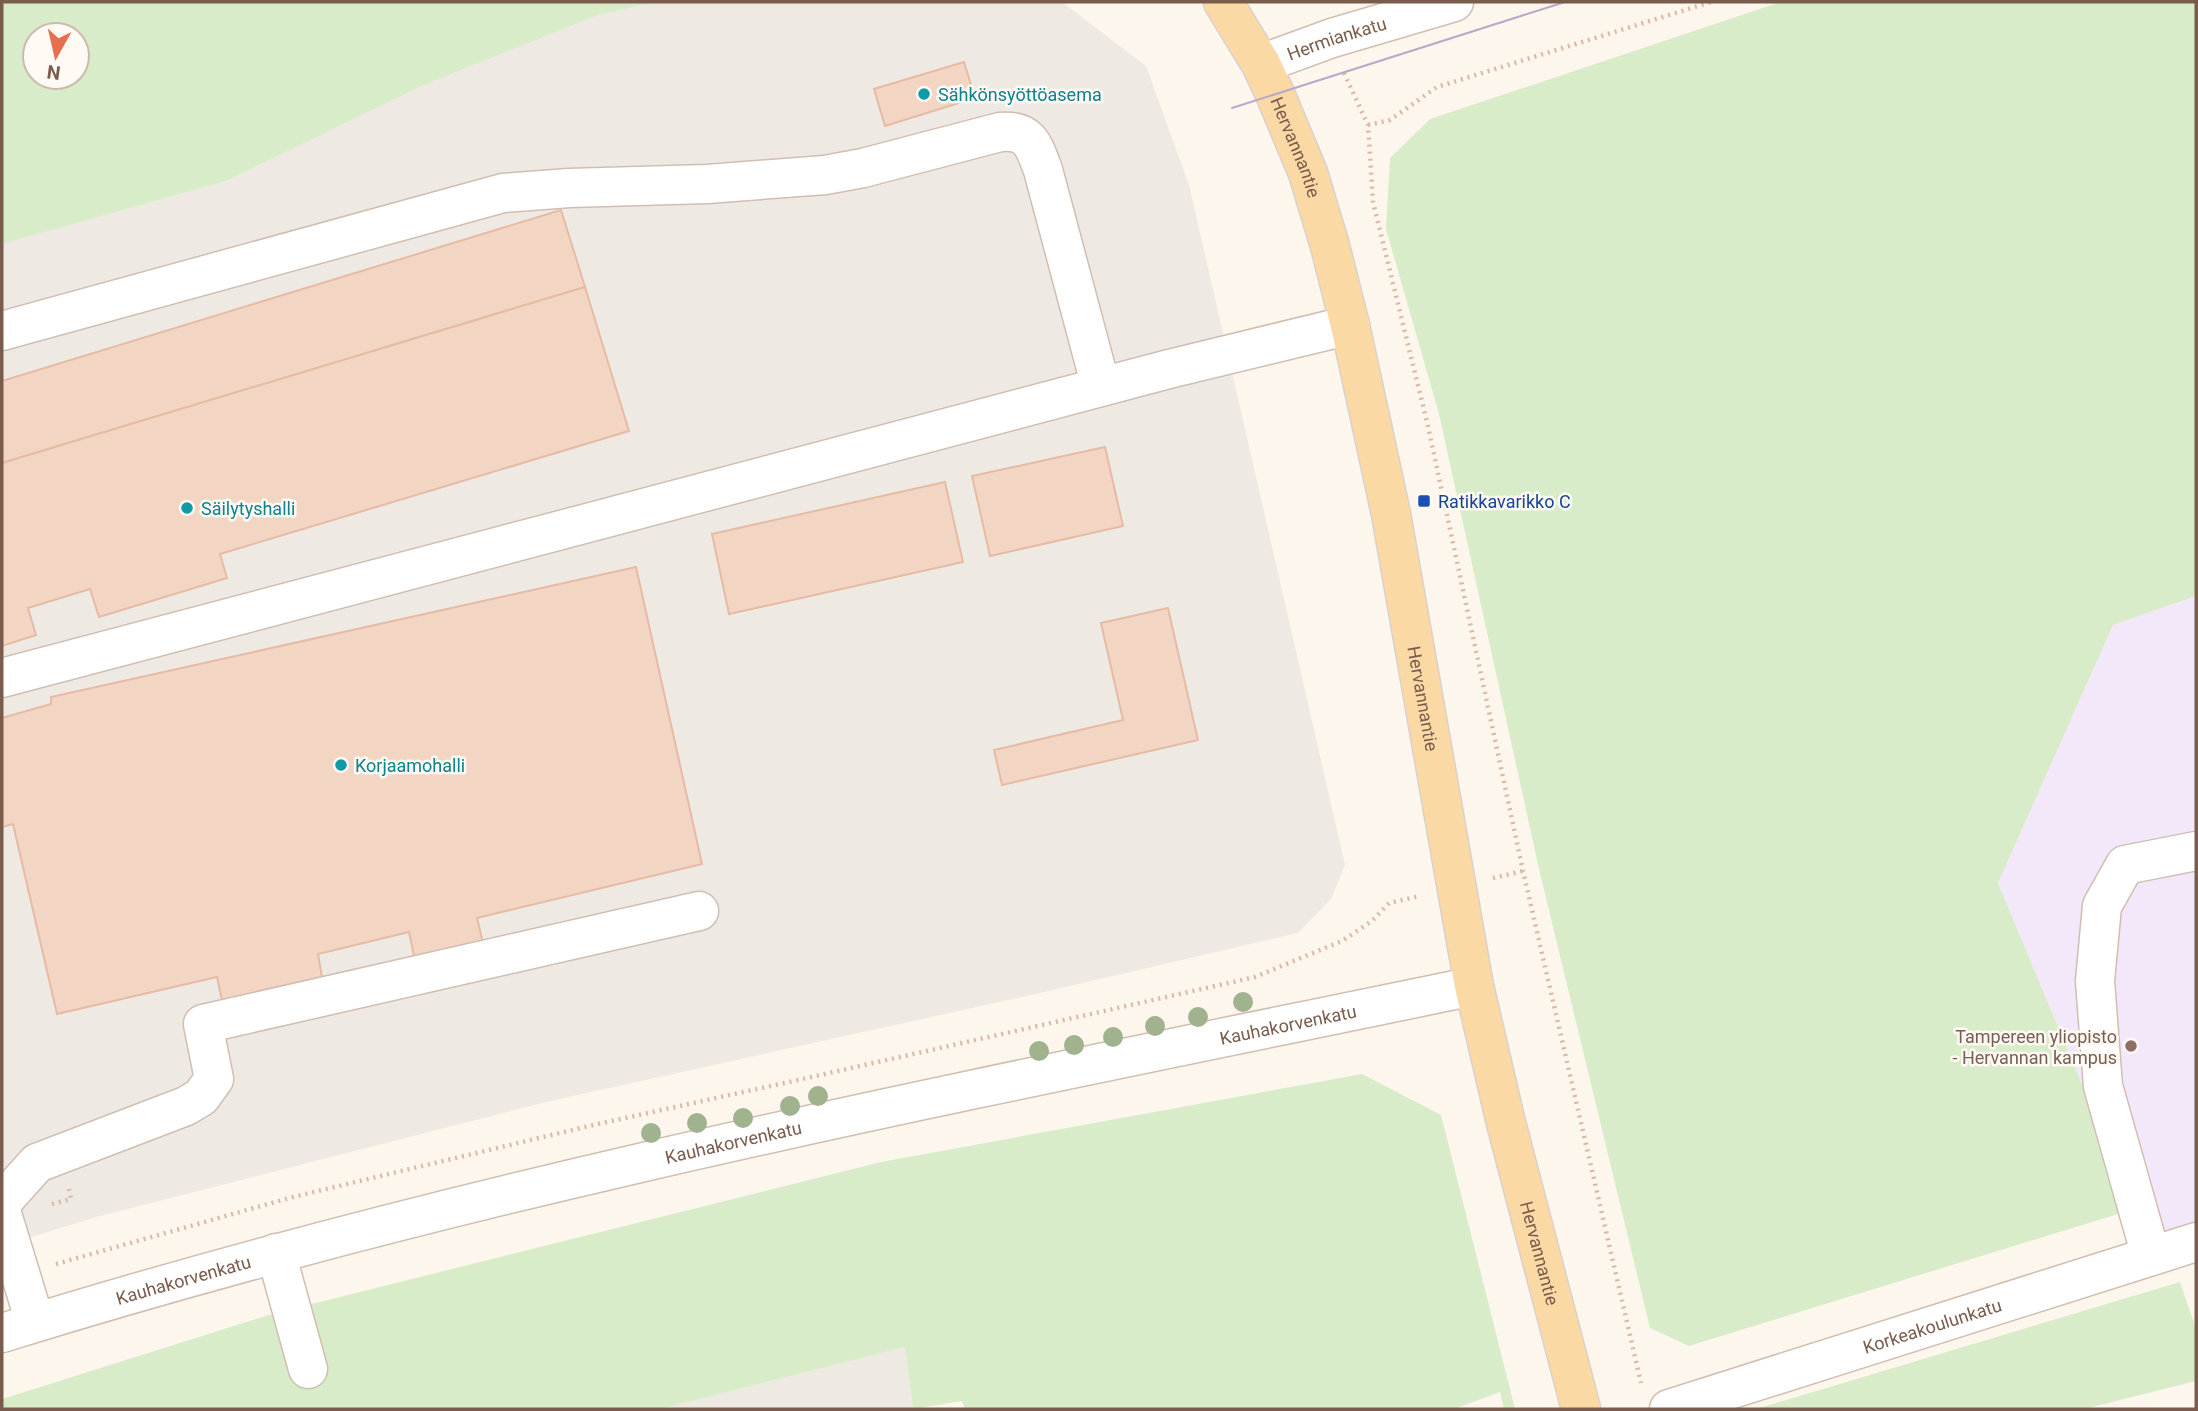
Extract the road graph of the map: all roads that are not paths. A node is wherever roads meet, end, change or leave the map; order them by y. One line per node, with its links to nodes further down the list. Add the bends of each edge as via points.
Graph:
1 (1223, 2): 3 (main road, Hervannantie)
2 (1454, 2): 3 (street, Hermiankatu)
3 (1261, 64): 4 (main road, Hervannantie, via 1308,173)
4 (1350, 325): 6 (street); 10 (main road, Hervannantie, via 1391,514)
5 (2, 331): 6 (street, via 503,193 825,175 1012,131 1029,139 1043,170)
6 (1101, 387): 7 (street)
7 (2, 678)
8 (2196, 851): 15 (street, via 2125,865 2102,906 2095,981 2103,1086)
9 (699, 911): 11 (street, via 203,1024 214,1079 201,1097 37,1163)
10 (1474, 986): 14 (street, Kauhakorvenkatu, via 802,1127); 19 (main road, Hervannantie)
11 (2, 1202)
12 (2, 1214): 16 (street, via 19,1274)
13 (2196, 1242): 15 (street, Korkeakoulunkatu)
14 (276, 1253): 16 (street, Kauhakorvenkatu); 17 (street)
15 (2151, 1256): 18 (street, Korkeakoulunkatu)
16 (18, 1328)
17 (308, 1369)
18 (1655, 1397)
19 (1581, 1409)

